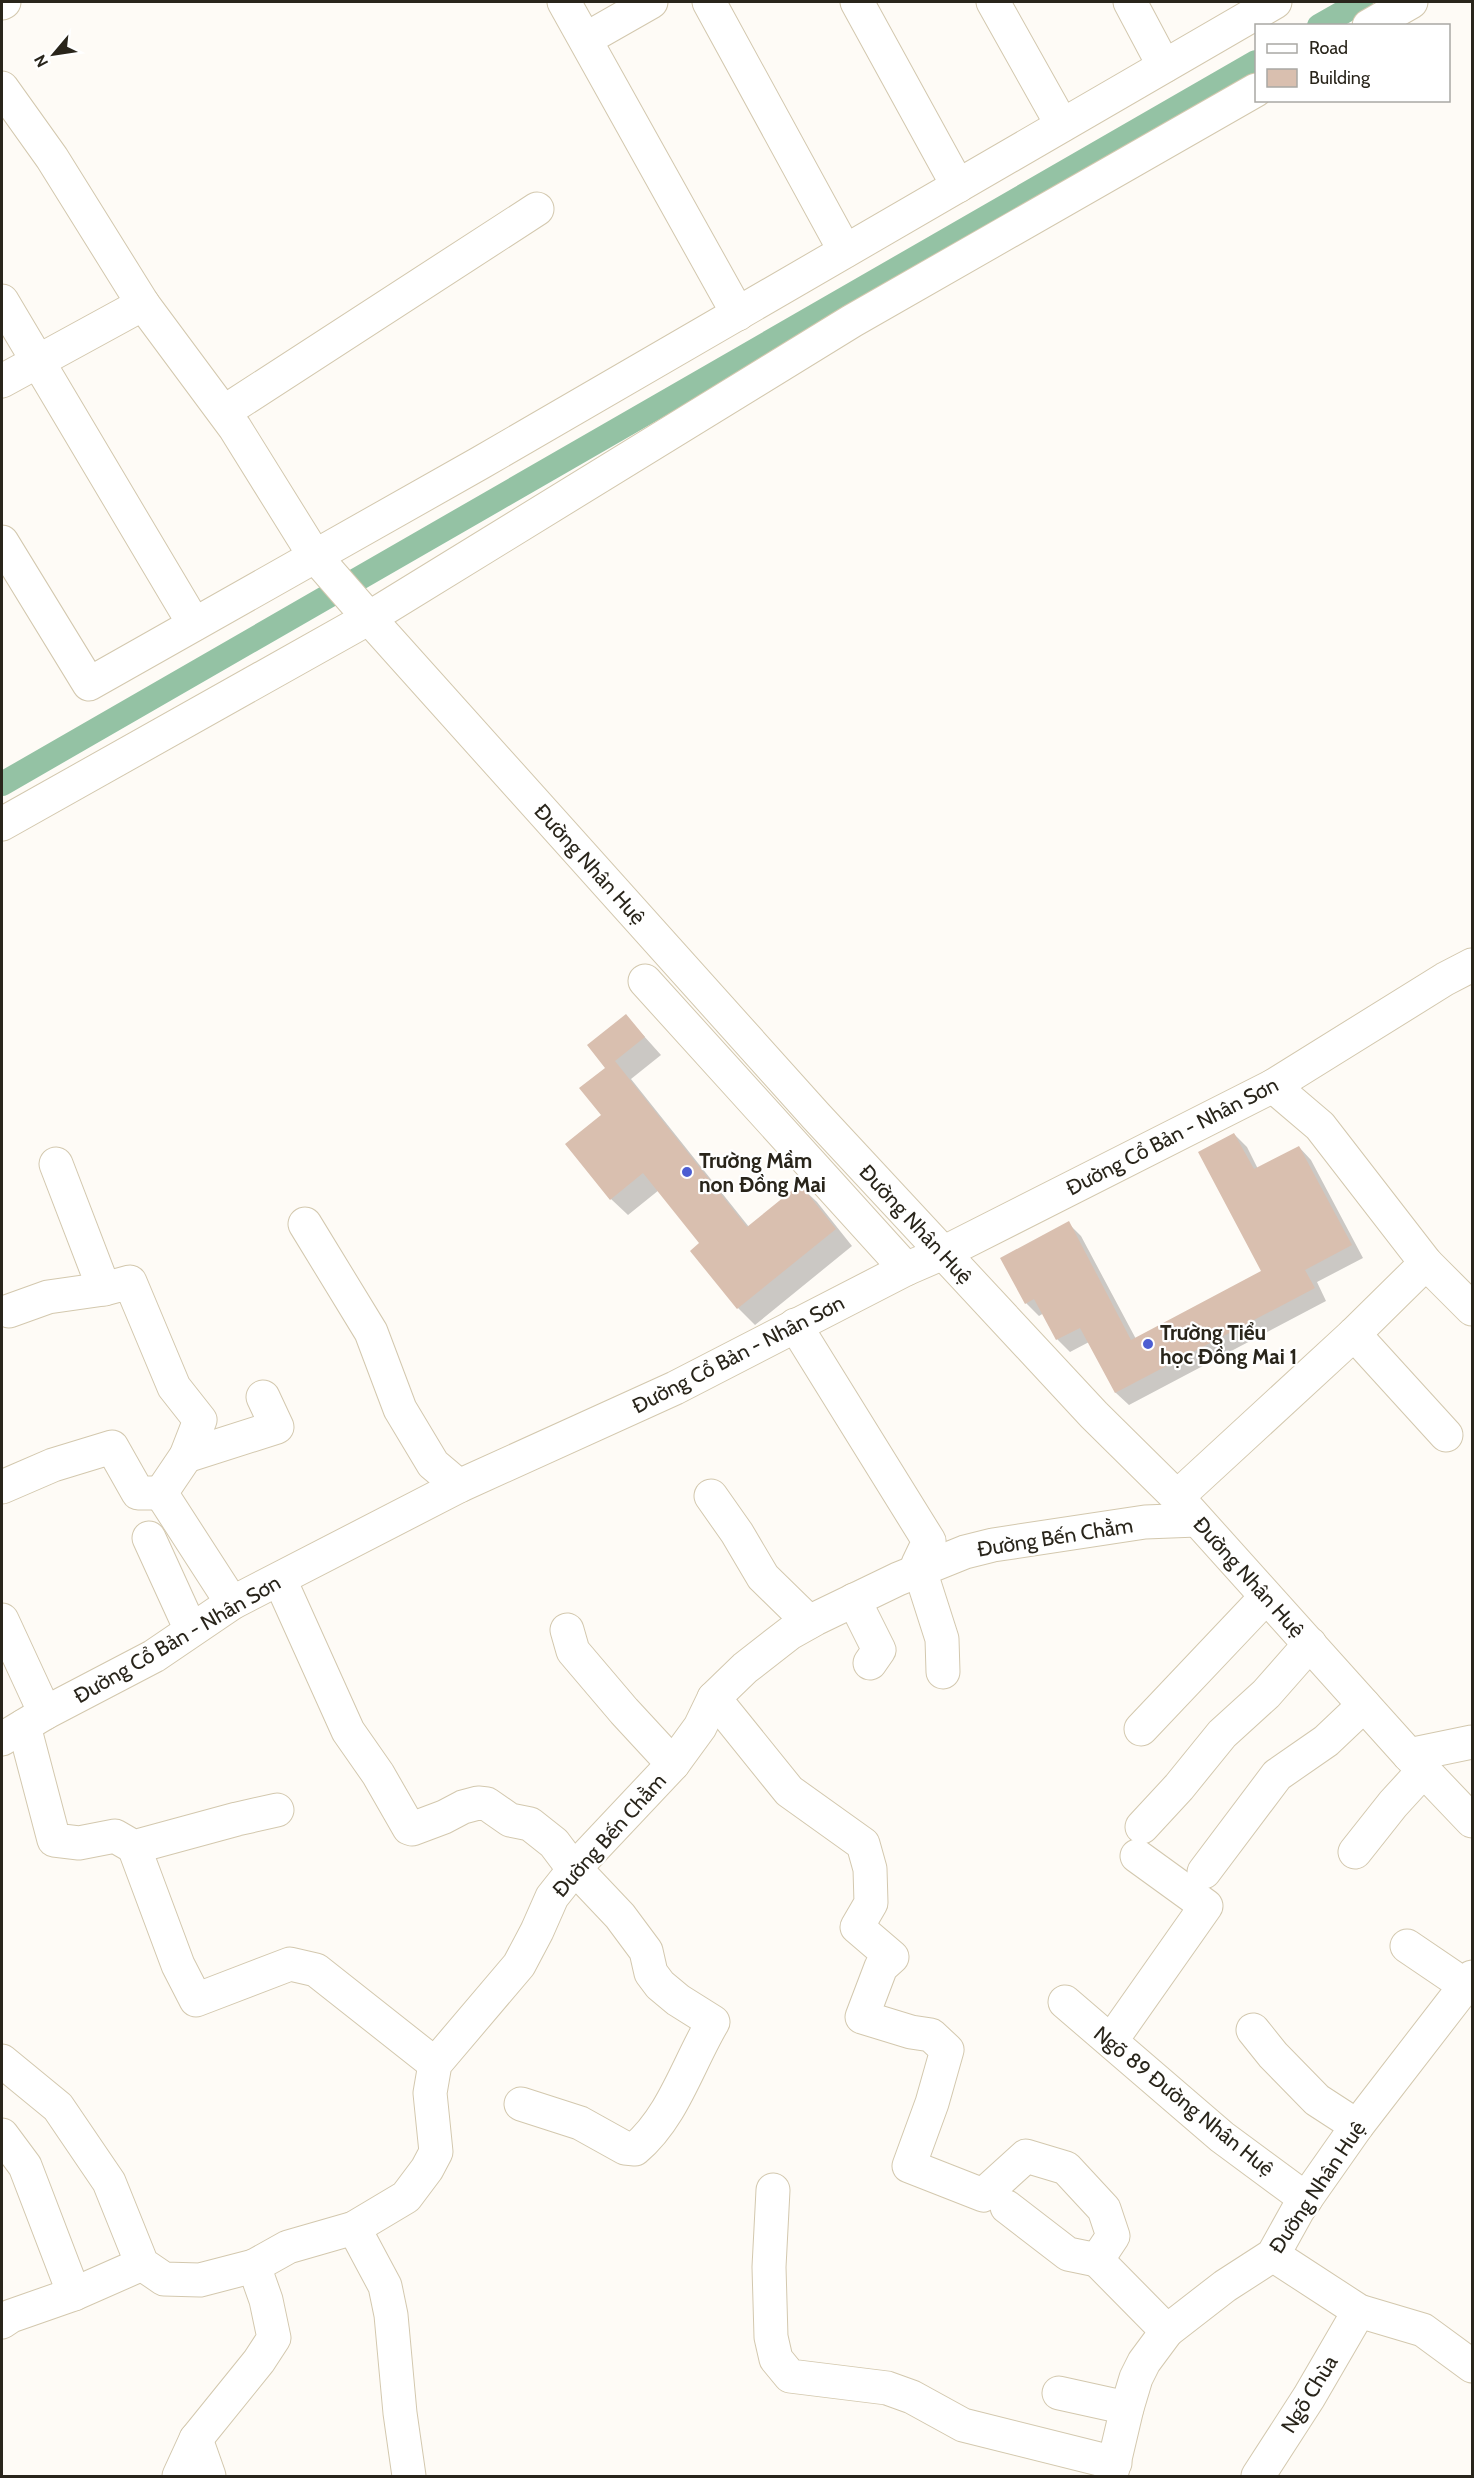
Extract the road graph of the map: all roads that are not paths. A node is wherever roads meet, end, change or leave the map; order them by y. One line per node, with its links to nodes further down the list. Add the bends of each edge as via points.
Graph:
1 (564, 2): 10 (street)
2 (651, 2): 10 (street)
3 (709, 2): 17 (street)
4 (857, 2): 15 (street)
5 (993, 2): 14 (street)
6 (1130, 2): 11 (street)
7 (1275, 2): 11 (street)
8 (1411, 2): 9 (street)
9 (1372, 24)
10 (586, 39): 20 (street)
11 (1164, 66): 14 (street)
12 (2, 88): 19 (street, Đường Nhân Huệ, via 52,158)
13 (1255, 91): 26 (street, via 852,321)
14 (1062, 125): 15 (street)
15 (958, 186): 17 (street)
16 (537, 209): 23 (street)
17 (845, 251): 20 (street)
18 (2, 301): 21 (street)
19 (143, 304): 21 (street); 23 (street, Đường Nhân Huệ)
20 (738, 314): 25 (street)
21 (37, 362): 22 (street); 27 (street)
22 (2, 381)
23 (224, 412): 25 (street, Đường Nhân Huệ)
24 (2, 542): 27 (street, via 88,684)
25 (314, 555): 26 (street, Đường Nhân Huệ); 27 (street)
26 (369, 618): 28 (street); 32 (street, Đường Nhân Huệ)
27 (194, 624)
28 (2, 824)
29 (1473, 965): 31 (street, Đường Cổ Bản - Nhân Sơn)
30 (645, 981): 33 (street)
31 (1273, 1086): 36 (street, Đường Cổ Bản - Nhân Sơn); 37 (street, via 1320,1126)
32 (816, 1116): 33 (street); 36 (street, Đường Nhân Huệ)
33 (788, 1140): 38 (street)
34 (56, 1164): 39 (street)
35 (305, 1224): 47 (street, via 371,1332 400,1408 433,1464)
36 (943, 1253): 38 (street, Đường Cổ Bản - Nhân Sơn); 51 (street, Đường Nhân Huệ)
37 (1426, 1263): 40 (street); 43 (street)
38 (906, 1269): 42 (street, Đường Cổ Bản - Nhân Sơn)
39 (104, 1289): 41 (street, via 48,1297); 46 (street, via 130,1282 174,1387 200,1420)
40 (1473, 1309)
41 (9, 1311)
42 (795, 1325): 47 (street, Đường Cổ Bản - Nhân Sơn, via 675,1388); 53 (street, via 929,1541)
43 (1354, 1334): 45 (street); 51 (street)
44 (264, 1397): 46 (street, via 277,1427)
45 (1446, 1435)
46 (186, 1456): 49 (street)
47 (459, 1486): 54 (street, Đường Cổ Bản - Nhân Sơn)
48 (2, 1487): 49 (street, via 53,1465 112,1448 138,1493)
49 (161, 1493): 57 (street)
50 (711, 1496): 59 (street, via 763,1577)
51 (1187, 1508): 53 (street, Đường Bến Chằm, via 1145,1522 993,1545); 55 (street, Đường Nhân Huệ)
52 (149, 1538): 60 (street)
53 (919, 1570): 56 (street, Đường Bến Chằm); 64 (street, via 942,1639)
54 (280, 1580): 57 (street, Đường Cổ Bản - Nhân Sơn); 76 (street, via 348,1731 409,1828 468,1805 487,1804 508,1819 527,1823 542,1833)
55 (1266, 1598): 62 (street, Đường Nhân Huệ); 68 (street)
56 (854, 1600): 59 (street, Đường Bến Chằm); 63 (street, via 879,1650)
57 (232, 1603): 60 (street, Đường Cổ Bản - Nhân Sơn)
58 (2, 1620): 67 (street)
59 (809, 1622): 65 (street, Đường Bến Chằm, via 745,1668)
60 (192, 1630): 67 (street, Đường Cổ Bản - Nhân Sơn, via 154,1656)
61 (567, 1630): 71 (street, via 573,1651)
62 (1310, 1644): 66 (street, Đường Nhân Huệ); 82 (street, via 1266,1694 1222,1734 1139,1841 1206,1906)
63 (870, 1663)
64 (943, 1672)
65 (714, 1698): 71 (street, Đường Bến Chằm, via 700,1727); 93 (street, via 789,1791 863,1844 870,1869 871,1903 857,1927 892,1956 881,1967 862,2017 931,2035 947,2050 909,2166 984,2195 1026,2156 1066,2168 1104,2209 1113,2236)
66 (1364, 1705): 70 (street, Đường Nhân Huệ); 77 (street, via 1326,1741 1278,1775)
67 (24, 1726): 74 (street, via 54,1840 80,1843 115,1836)
68 (1141, 1729)
69 (1473, 1742): 70 (street)
70 (1417, 1762): 73 (street, Đường Nhân Huệ); 75 (street, via 1393,1804)
71 (673, 1764): 76 (street, Đường Bến Chằm)
72 (277, 1810): 74 (street)
73 (1473, 1821)
74 (134, 1847): 83 (street, via 178,1965 196,2001 290,1965 316,1970)
75 (1355, 1852)
76 (574, 1868): 83 (street, Đường Bến Chằm, via 552,1897 519,1965); 85 (street, via 641,1944 657,1982 713,2022 666,2114 636,2149 625,2148 579,2123)
77 (1204, 1872)
78 (1407, 1946): 79 (street)
79 (1469, 1981): 86 (street, Đường Nhân Huệ)
80 (1065, 2002): 82 (street, Ngõ 89 Đường Nhân Huệ)
81 (1253, 2030): 86 (street, via 1317,2100)
82 (1111, 2041): 89 (street, Ngõ 89 Đường Nhân Huệ, via 1222,2137)
83 (435, 2064): 91 (street, via 430,2093 436,2152 428,2169 406,2197)
84 (7, 2077): 94 (street, via 58,2107 108,2182)
85 (521, 2104)
86 (1357, 2126): 89 (street, Đường Nhân Huệ)
87 (2, 2135): 96 (street, via 25,2166)
88 (773, 2190): 104 (street, via 771,2337 776,2359 790,2376 887,2388 963,2425)
89 (1306, 2199): 92 (street, Đường Nhân Huệ)
90 (1007, 2207): 93 (street, via 1068,2254)
91 (354, 2228): 95 (street, via 288,2247); 107 (street, via 385,2286)
92 (1273, 2255): 97 (street); 99 (street, Đường Nhân Huệ)
93 (1097, 2260): 99 (street)
94 (142, 2264): 95 (street, via 164,2279 200,2280); 96 (street)
95 (254, 2266): 103 (street, via 274,2338)
96 (74, 2294): 98 (street)
97 (1359, 2311): 100 (street, via 1423,2330); 108 (street, Ngõ Chùa)
98 (2, 2322)
99 (1167, 2331): 102 (street, Đường Nhân Huệ, via 1144,2362)
100 (1473, 2366)
101 (1059, 2393): 102 (street)
102 (1127, 2408): 104 (street, Đường Nhân Huệ)
103 (196, 2439): 105 (street); 106 (street)
104 (1113, 2470)
105 (179, 2476)
106 (209, 2476)
107 (409, 2476)
108 (1258, 2476)

